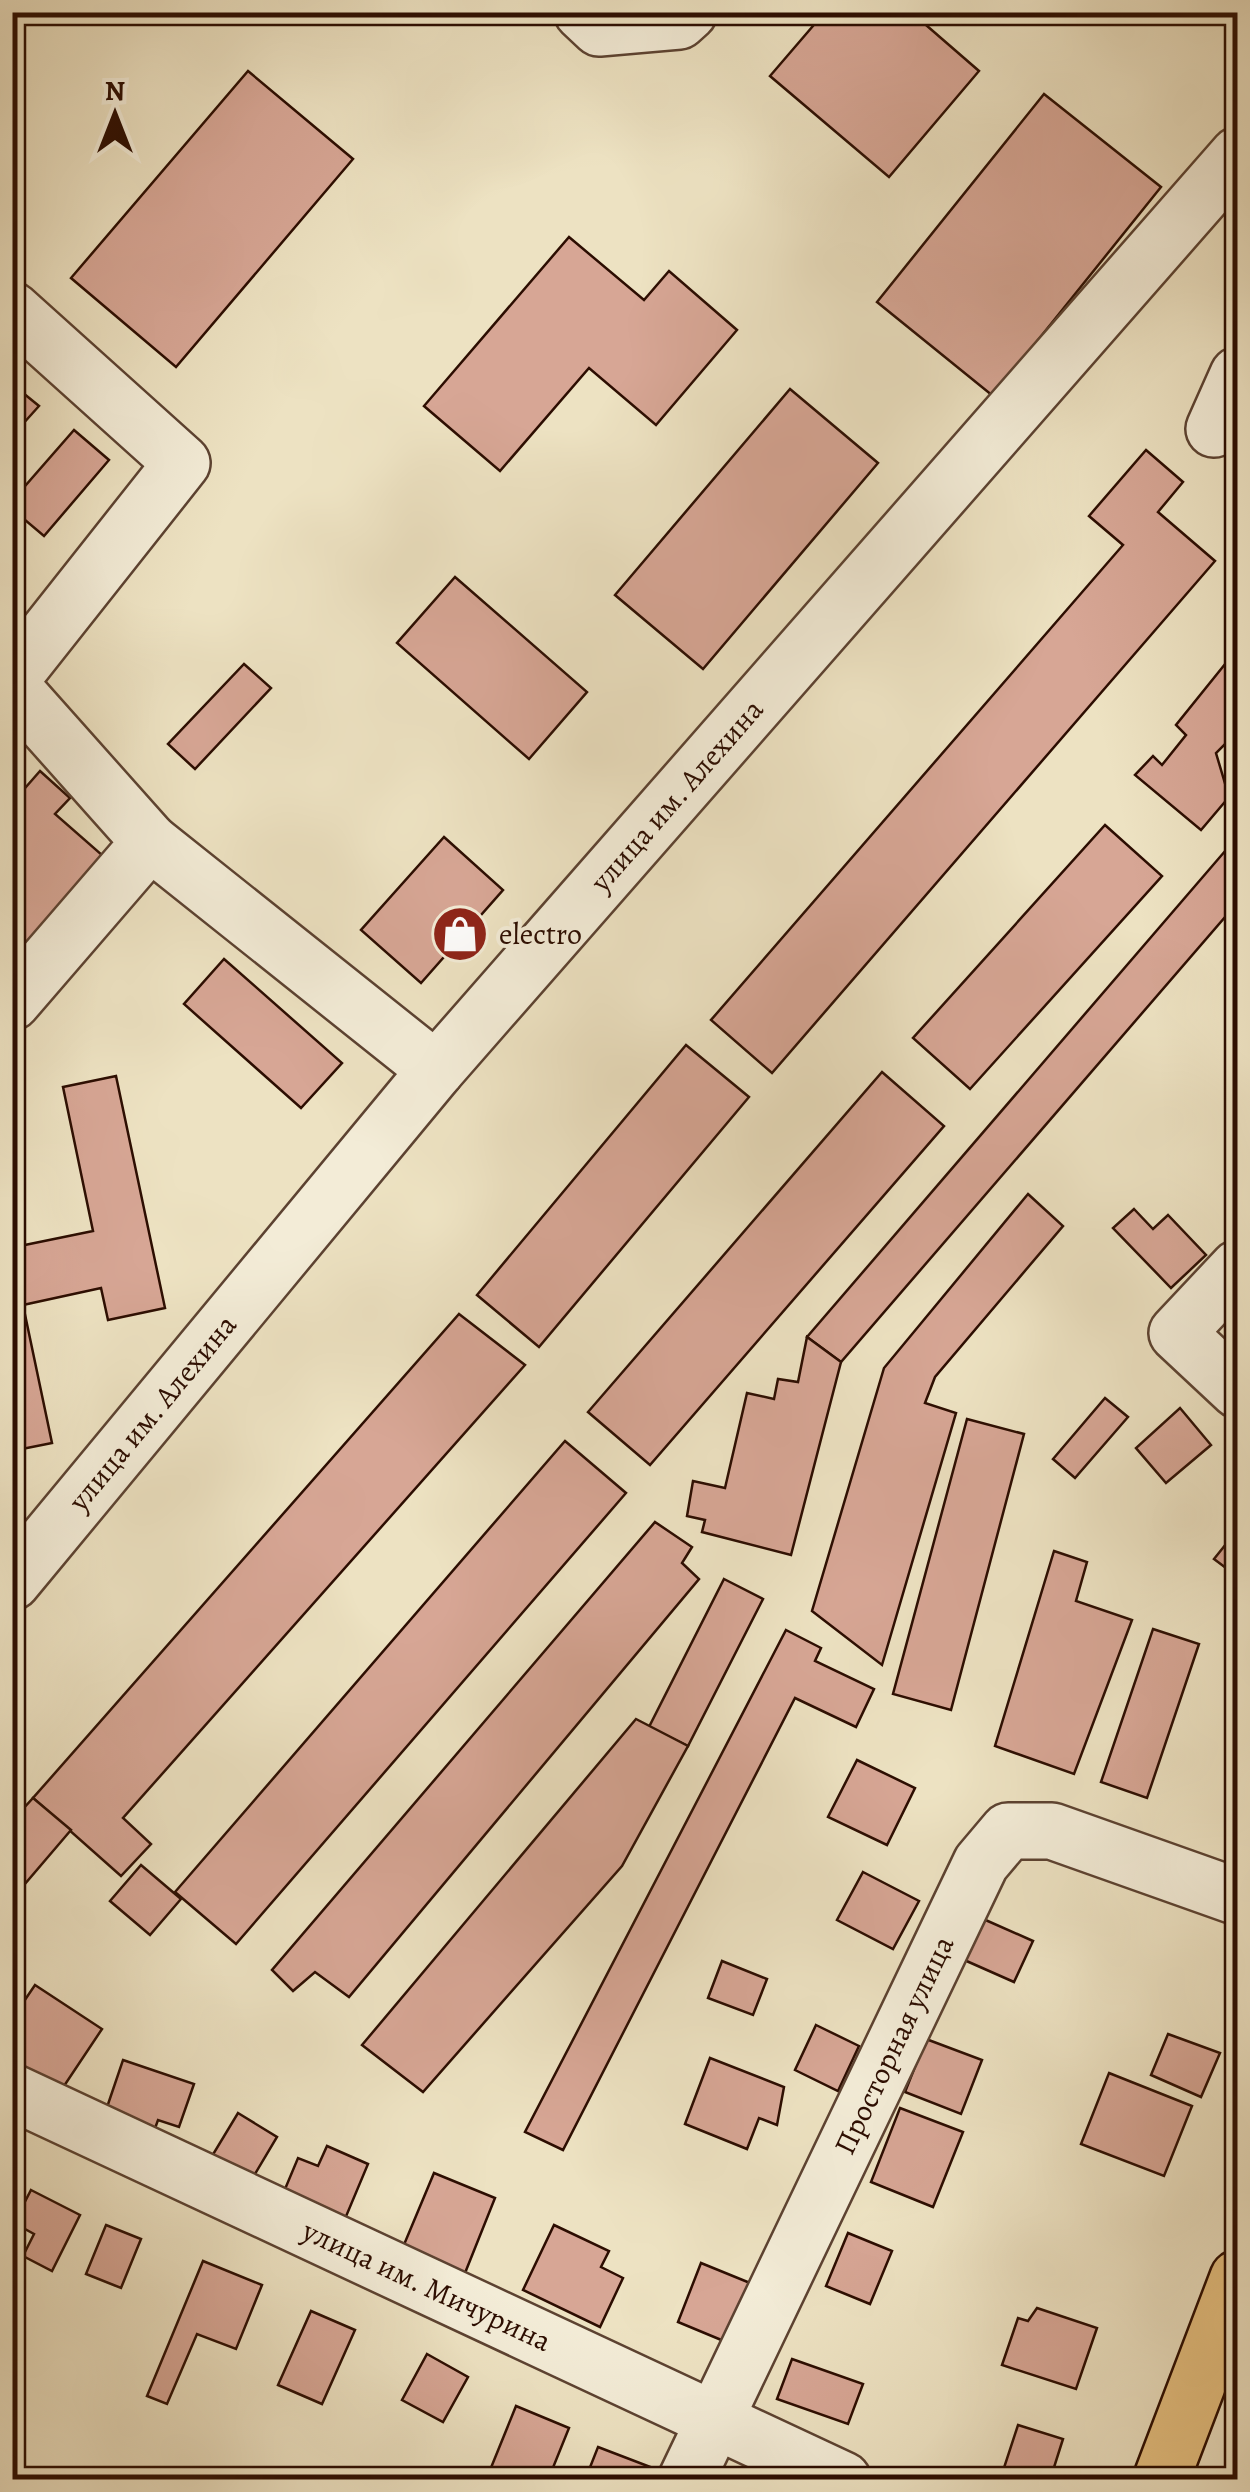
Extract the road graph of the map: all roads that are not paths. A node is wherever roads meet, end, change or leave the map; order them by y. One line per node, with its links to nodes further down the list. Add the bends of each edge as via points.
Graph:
1 (689, 12): 2 (street, via 679,21)
2 (590, 20)
3 (1238, 155): 11 (street, улица им. Алехина)
4 (12, 310): 7 (street, via 182,462)
5 (1238, 376): 6 (street)
6 (1214, 429)
7 (12, 678)
8 (12, 687): 9 (street)
9 (150, 842): 10 (street); 11 (street)
10 (12, 1002)
11 (436, 1070): 14 (street, улица им. Алехина)
12 (1238, 1268): 13 (street, via 1177,1333)
13 (1238, 1390)
14 (12, 1582)
15 (1238, 1897): 18 (street, Просторная улица, via 1052,1831 1008,1831 981,1863)
16 (12, 2092): 18 (street, улица им. Мичурина)
17 (1238, 2278): 21 (highway)
18 (710, 2421): 19 (street, Просторная улица); 20 (street, улица им. Мичурина)
19 (686, 2480)
20 (842, 2480)
21 (1162, 2480)

